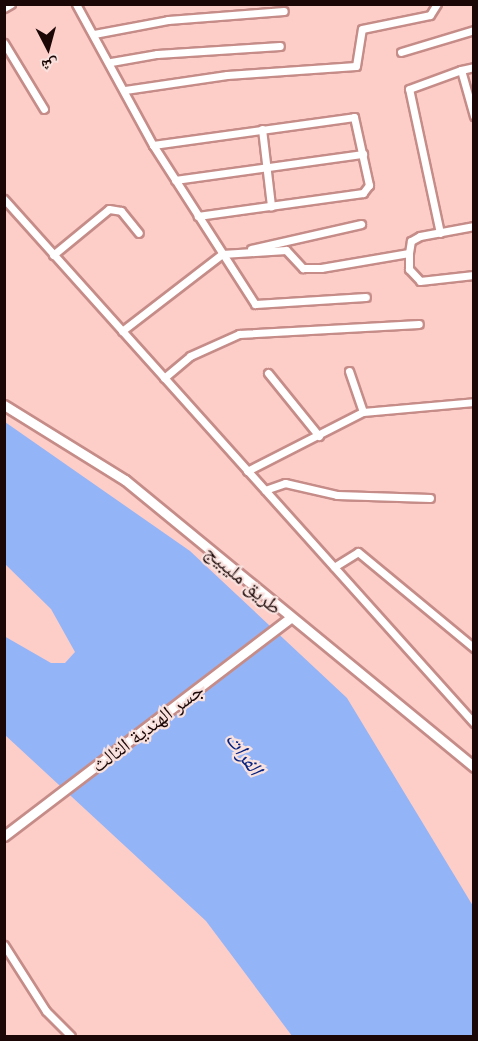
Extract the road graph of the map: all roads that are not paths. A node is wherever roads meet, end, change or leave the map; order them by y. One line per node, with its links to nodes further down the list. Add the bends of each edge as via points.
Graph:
1 (11, 4): 4 (street)
2 (76, 4): 7 (street)
3 (437, 4): 14 (street, via 430,15 362,29 356,66 227,75)
4 (4, 8)
5 (284, 11): 7 (street, via 168,20)
6 (474, 30): 10 (street)
7 (94, 34): 11 (street)
8 (4, 43): 15 (street)
9 (280, 46): 11 (street, via 157,54)
10 (401, 52)
11 (111, 62): 14 (street)
12 (474, 67): 13 (street)
13 (461, 70): 16 (street); 28 (street, via 412,86 408,95)
14 (125, 90): 18 (street)
15 (44, 109)
16 (474, 117)
17 (262, 129): 18 (street); 19 (street, via 350,116); 20 (street)
18 (153, 145): 21 (street)
19 (363, 154): 20 (street); 23 (street, via 369,185 363,193)
20 (266, 169): 21 (street); 23 (street)
21 (175, 180): 24 (street)
22 (4, 199): 32 (street)
23 (271, 206): 24 (street)
24 (198, 216): 31 (street)
25 (361, 224): 29 (street, via 261,243)
26 (474, 226): 28 (street)
27 (139, 233): 32 (street, via 121,211 109,208)
28 (440, 233): 30 (street, via 411,241)
29 (249, 250): 30 (street, via 286,250 303,268); 31 (street)
30 (409, 253): 33 (street, via 409,269 420,281)
31 (222, 254): 34 (street, via 259,308); 36 (street)
32 (53, 255): 36 (street)
33 (474, 275)
34 (366, 297)
35 (419, 324): 39 (street, via 239,334 190,356)
36 (122, 332): 39 (street)
37 (349, 371): 42 (street)
38 (268, 373): 43 (street)
39 (164, 378): 44 (street)
40 (474, 402): 42 (street)
41 (4, 405): 48 (street, طريق مليبيج, via 125,480)
42 (363, 412): 43 (street)
43 (319, 436): 44 (street)
44 (247, 471): 45 (street)
45 (265, 490): 46 (street, via 285,483 337,495); 47 (street)
46 (430, 498)
47 (334, 567): 49 (street, via 358,552); 50 (street)
48 (290, 618): 51 (street, طريق مليبيج); 52 (street, جسر الهندية الثالث)
49 (474, 648)
50 (474, 723)
51 (474, 767)
52 (4, 836)
53 (4, 945): 54 (street, via 46,1011)
54 (71, 1036)

